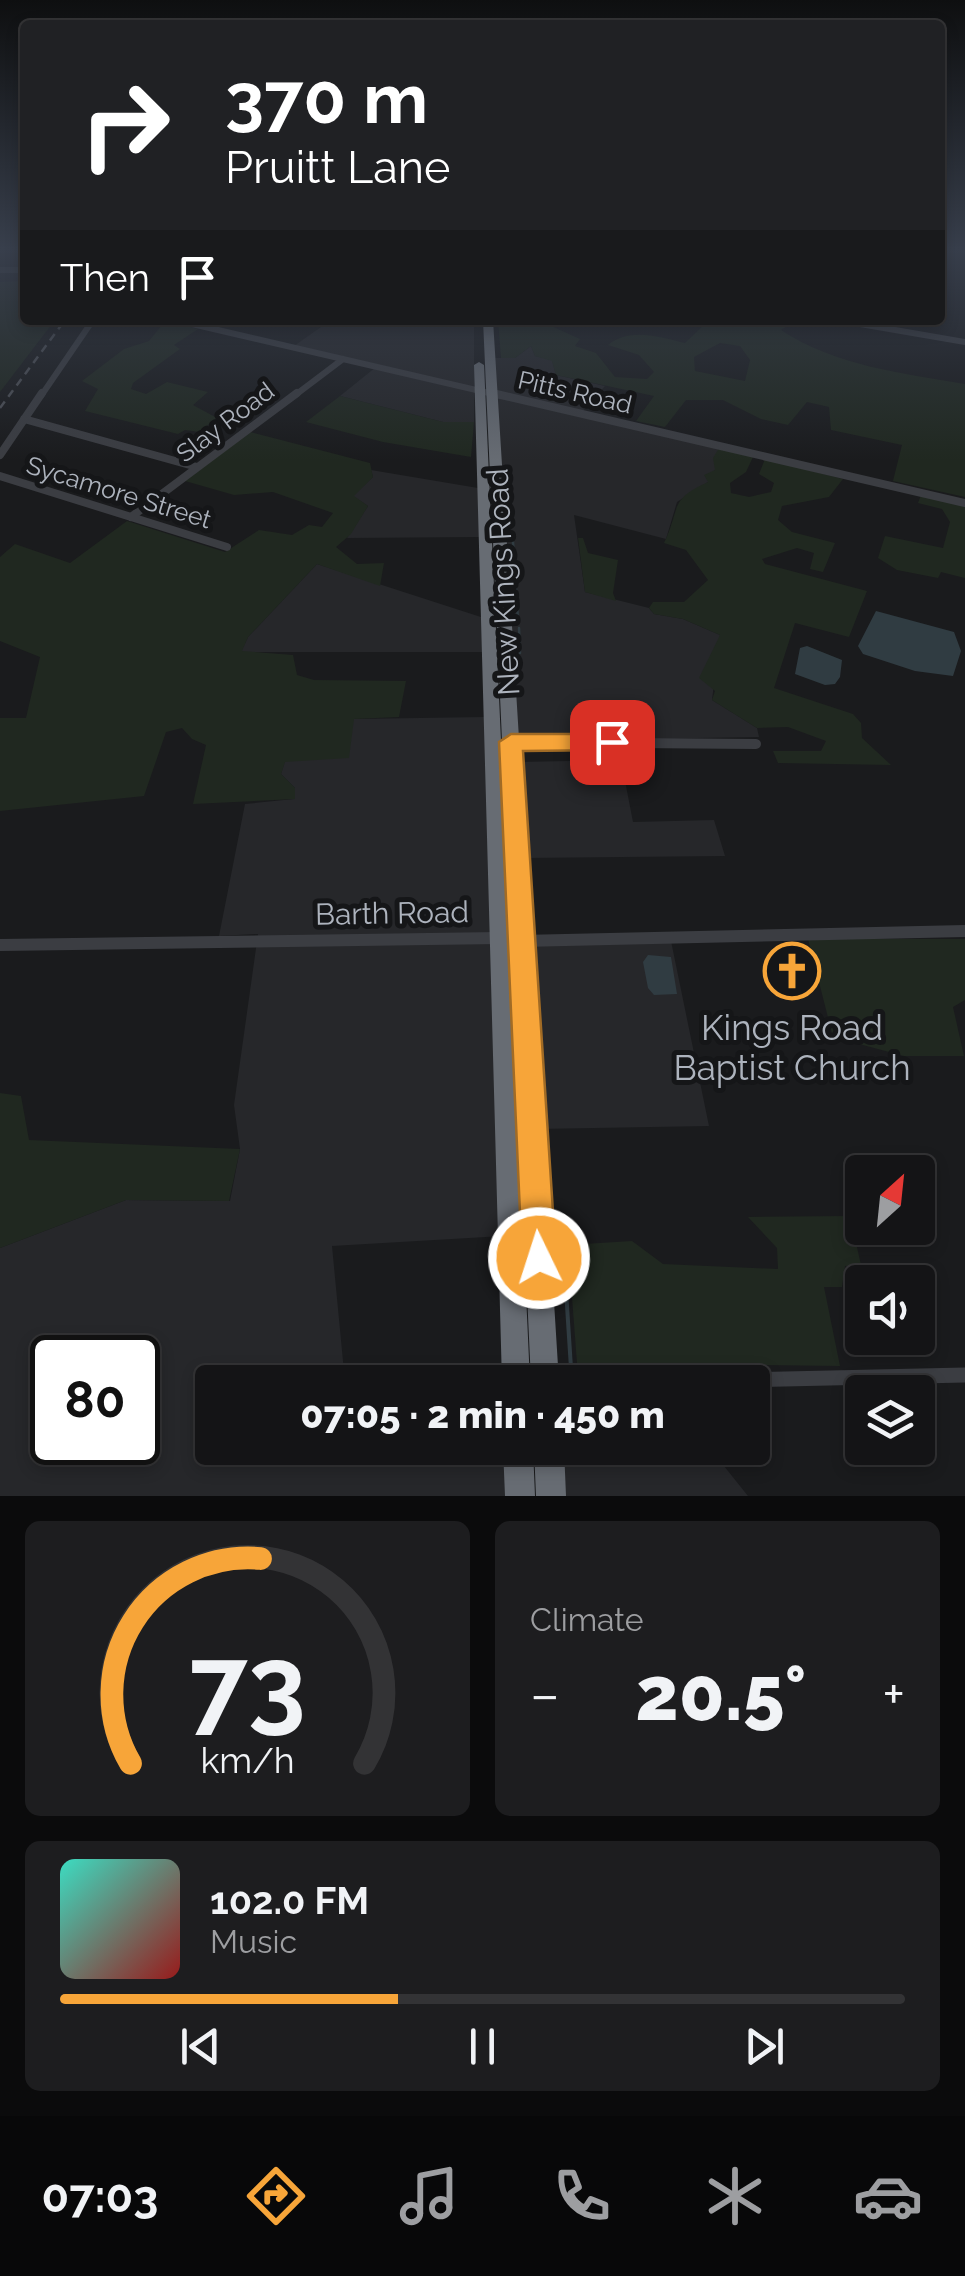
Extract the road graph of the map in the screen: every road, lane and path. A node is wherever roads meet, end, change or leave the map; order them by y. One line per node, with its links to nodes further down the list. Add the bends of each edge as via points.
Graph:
1 (89, 325): 9 (street)
2 (197, 325): 7 (street, Pitts Road)
3 (478, 325): 8 (highway, New Kings Road)
4 (488, 325): 8 (highway, New Kings Road)
5 (865, 325): 6 (street)
6 (965, 342)
7 (342, 359): 8 (street, Pitts Road); 11 (street, Slay Road)
8 (486, 392): 13 (street, Pitts Road); 16 (highway, New Kings Road)
9 (24, 419): 10 (street); 11 (street)
10 (0, 455)
11 (197, 468): 14 (street, Slay Road)
12 (0, 476): 14 (street, Sycamore Street)
13 (965, 503)
14 (130, 517): 15 (street, Sycamore Street)
15 (227, 547)
16 (499, 677): 17 (highway, New Kings Road); 20 (highway, New Kings Road)
17 (511, 742): 18 (street); 20 (highway, New Kings Road)
18 (756, 744)
19 (965, 931): 20 (street, Barth Road)
20 (511, 940): 21 (street, Barth Road); 22 (highway, New Kings Road); 23 (highway, New Kings Road)
21 (0, 945)
22 (516, 1365)
23 (544, 1365)
24 (965, 1375): 25 (street)
25 (770, 1379)
26 (519, 1465): 28 (highway)
27 (549, 1465): 29 (highway)
28 (520, 1496)
29 (552, 1496)

